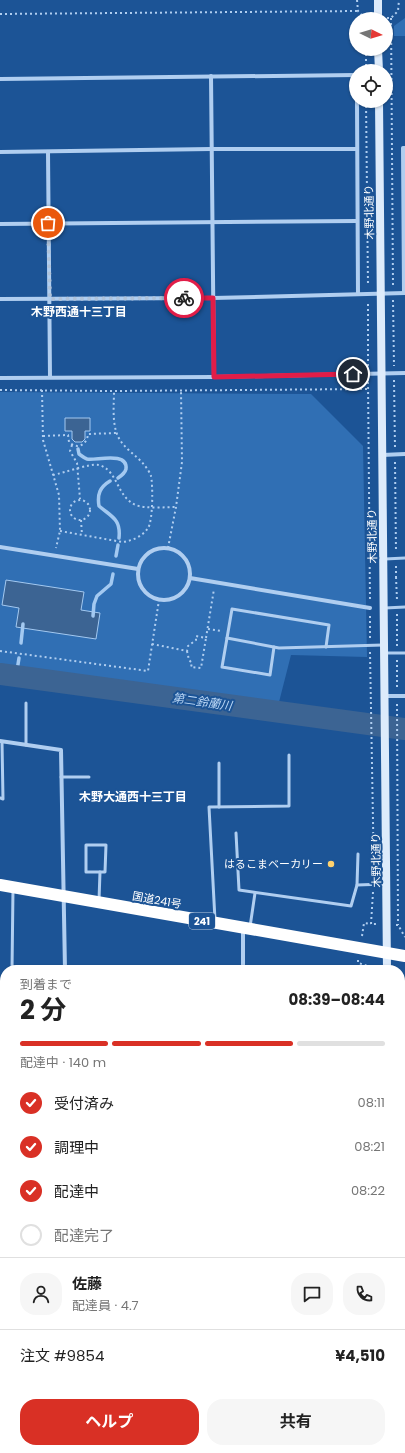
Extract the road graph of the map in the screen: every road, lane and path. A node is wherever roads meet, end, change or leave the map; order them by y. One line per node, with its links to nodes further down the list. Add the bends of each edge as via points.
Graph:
1 (357, 0): 3 (path)
2 (378, 0): 4 (street)
3 (358, 11): 5 (path)
4 (378, 12)
5 (0, 14)
6 (349, 75): 7 (street)
7 (211, 76): 8 (street); 14 (street)
8 (0, 79)
9 (357, 108): 12 (street)
10 (366, 108): 25 (path)
11 (379, 108): 22 (street, 木野北通り)
12 (356, 148): 14 (street); 17 (street)
13 (405, 148): 20 (street)
14 (212, 149): 16 (street); 18 (street)
15 (0, 152): 16 (street)
16 (48, 152): 19 (street)
17 (357, 221): 18 (street); 24 (street)
18 (212, 222): 19 (street); 26 (street)
19 (48, 223): 21 (street); 28 (street)
20 (404, 223): 23 (street)
21 (0, 224)
22 (381, 293): 23 (street); 25 (street); 31 (street, 木野北通り)
23 (405, 293)
24 (358, 294): 25 (street); 26 (street)
25 (368, 294): 30 (path)
26 (213, 298): 28 (street); 32 (street)
27 (0, 299): 28 (street)
28 (50, 299): 34 (street)
29 (405, 373): 31 (street)
30 (368, 374): 31 (street); 32 (street); 35 (path)
31 (382, 374): 44 (street, 木野北通り)
32 (214, 377): 34 (street)
33 (0, 378): 34 (street)
34 (50, 378)
35 (368, 389): 38 (path); 62 (path)
36 (0, 390): 37 (path)
37 (42, 390): 39 (path); 41 (path)
38 (181, 390): 39 (path); 49 (path, via 182,462)
39 (114, 391): 40 (path)
40 (117, 433): 42 (path, via 88,434 85,444); 48 (path, via 122,443 145,465 151,476)
41 (43, 436): 42 (path, via 68,435); 46 (path)
42 (72, 445): 45 (path, via 70,451 77,463)
43 (405, 454): 44 (street)
44 (382, 455): 57 (street, 木野北通り)
45 (77, 469): 46 (path); 47 (path); 48 (path, via 93,464 108,469 125,498 136,505)
46 (54, 475): 51 (path, via 59,495)
47 (80, 499): 50 (path, via 88,503 91,511 86,519); 50 (path, via 75,501 70,513 77,520)
48 (152, 507): 49 (path); 52 (path, via 148,529 128,541)
49 (176, 507): 54 (path)
50 (81, 520): 52 (path)
51 (60, 531): 52 (path); 55 (path)
52 (82, 535)
53 (0, 547): 55 (street)
54 (168, 548): 58 (street, via 155,549 147,554 141,560); 59 (street, via 180,553 186,560)
55 (55, 556): 58 (street)
56 (405, 558): 57 (lane)
57 (383, 559): 63 (street, 木野北通り)
58 (138, 569): 61 (street, via 138,580 142,589)
59 (190, 578): 60 (street); 61 (street, via 187,588 179,596 170,600)
60 (216, 582): 62 (street); 65 (path)
61 (160, 600): 69 (path)
62 (370, 608): 70 (path)
63 (384, 608): 64 (lane); 73 (street, 木野北通り)
64 (405, 608)
65 (208, 629): 66 (path); 67 (path)
66 (228, 632): 68 (lane); 72 (lane, via 232,609 329,625)
67 (206, 638): 75 (path, via 196,636 196,640 188,646); 75 (path, via 201,668 191,666)
68 (226, 638): 71 (lane); 71 (lane, via 222,667 270,675)
69 (152, 644): 74 (path, via 148,671); 75 (path)
70 (370, 645): 72 (lane); 73 (lane); 82 (path)
71 (274, 647): 72 (lane)
72 (326, 647)
73 (384, 649): 76 (lane); 77 (street, 木野北通り)
74 (0, 651)
75 (187, 651)
76 (405, 653)
77 (385, 696): 78 (street); 94 (street, 木野北通り)
78 (405, 696)
79 (26, 703): 83 (lane)
80 (397, 718): 102 (path)
81 (1, 741): 83 (street); 86 (lane)
82 (372, 741)
83 (26, 745): 87 (street, via 61,750)
84 (289, 756): 90 (lane, via 289,806)
85 (219, 762): 90 (lane)
86 (1, 764): 89 (lane, via 3,799)
87 (61, 777): 88 (lane); 99 (street)
88 (89, 777)
89 (0, 798)
90 (219, 807): 101 (lane, via 209,807)
91 (236, 834): 98 (lane, via 239,890)
92 (358, 854): 96 (lane)
93 (100, 872): 93 (lane, via 105,872 106,845 86,845 86,872); 100 (lane)
94 (387, 884): 96 (lane); 104 (street, 木野北通り)
95 (0, 885): 97 (highway, 国道241号 / 241)
96 (357, 885): 98 (lane, via 352,906)
97 (13, 888): 99 (highway, 国道241号 / 241); 106 (lane)
98 (255, 893): 103 (lane)
99 (63, 896): 100 (highway, 国道241号 / 241); 107 (street)
100 (99, 903): 101 (highway, 国道241号 / 241)
101 (215, 924): 103 (highway, 国道241号 / 241)
102 (398, 925)
103 (246, 929): 104 (highway, 国道241号 / 241); 108 (street)
104 (386, 953): 105 (highway, 国道241号 / 241); 109 (street, 木野北通り)
105 (405, 956)
106 (12, 965)
107 (65, 965)
108 (243, 965)
109 (387, 965)

